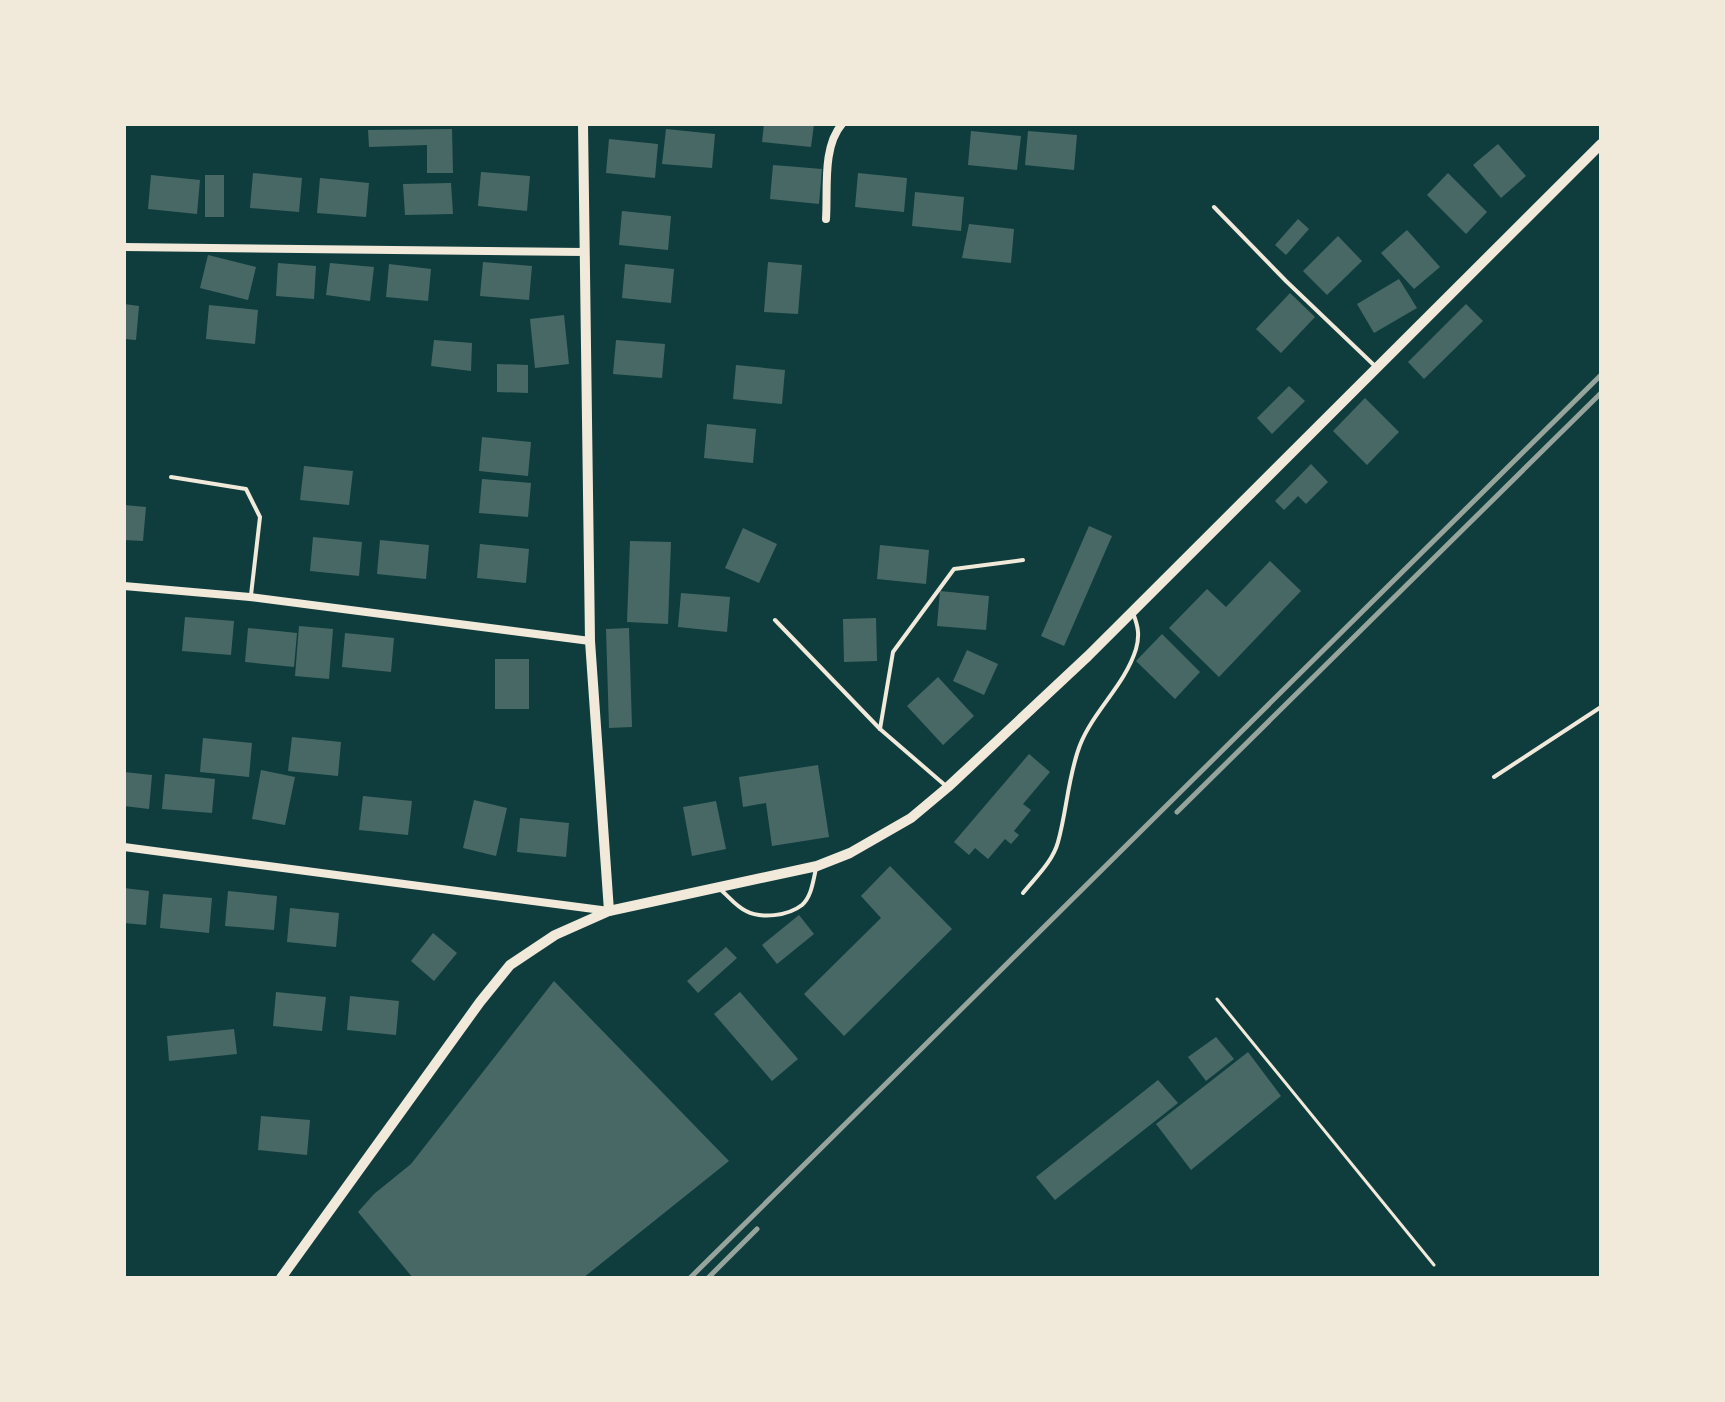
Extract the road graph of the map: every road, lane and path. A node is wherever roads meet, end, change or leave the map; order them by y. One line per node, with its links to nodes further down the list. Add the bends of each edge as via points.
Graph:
1 (583, 124): 7 (street)
2 (842, 124): 5 (street, via 830,144)
3 (1601, 144): 8 (street)
4 (1214, 207): 8 (lane)
5 (826, 219)
6 (124, 247): 7 (street)
7 (585, 252): 15 (street)
8 (1376, 367): 13 (street)
9 (171, 477): 12 (lane, via 246,489 260,517)
10 (1023, 560): 17 (lane, via 954,569 893,652)
11 (124, 586): 12 (street)
12 (250, 597): 15 (street)
13 (1133, 611): 19 (street); 23 (lane, via 1139,631 1135,653 1081,743 1058,843)
14 (775, 620): 17 (lane)
15 (590, 641): 24 (street)
16 (1601, 707): 18 (lane)
17 (880, 729): 19 (lane)
18 (1494, 777)
19 (948, 787): 21 (street, via 882,836)
20 (124, 847): 24 (street)
21 (817, 866): 22 (street); 22 (lane, via 802,905 782,914 758,916 742,910)
22 (720, 888): 24 (street)
23 (1023, 893)
24 (609, 911): 27 (street, via 555,935 510,965)
25 (1217, 999): 26 (path)
26 (1434, 1265)
27 (281, 1278)

